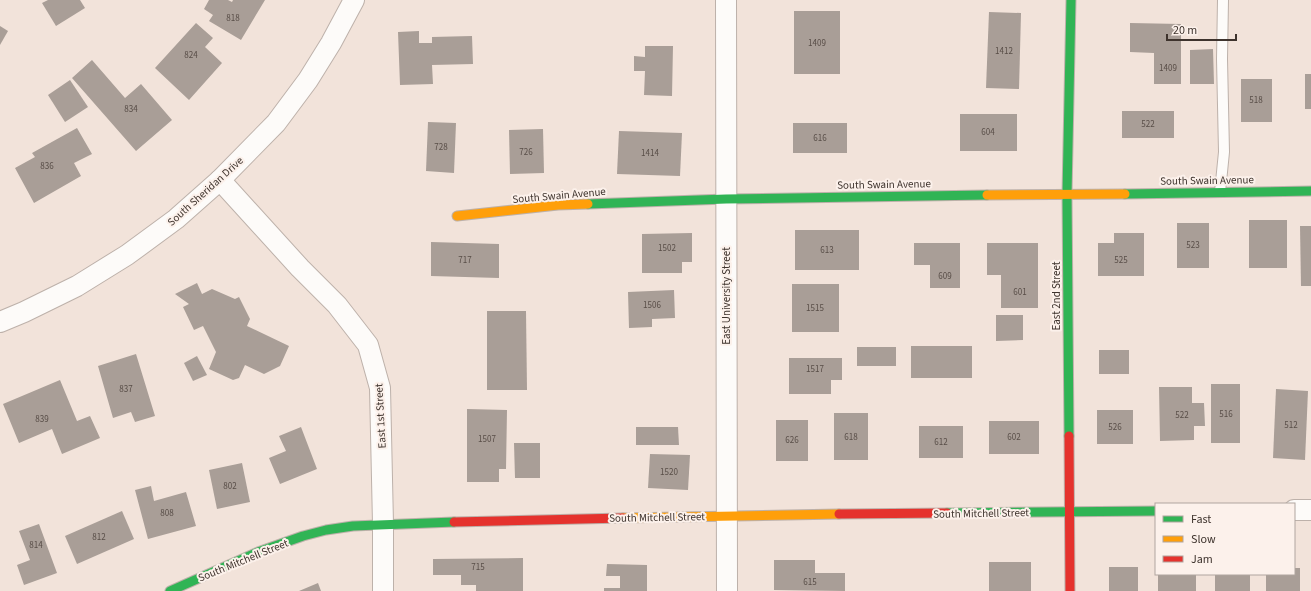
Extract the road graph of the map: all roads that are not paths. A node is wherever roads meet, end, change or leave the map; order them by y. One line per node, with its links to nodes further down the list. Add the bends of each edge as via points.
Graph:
1 (354, 0): 5 (street, South Sheridan Drive, via 308,80 276,123)
2 (726, 0): 9 (street, East University Street)
3 (1071, 0): 8 (street, East 2nd Street)
4 (1223, 0): 7 (lane, via 1224,152)
5 (220, 180): 11 (street, South Sheridan Drive, via 176,219 127,255 77,286); 17 (street, East 1st Street, via 337,305 368,345 380,388)
6 (1311, 191): 7 (street, South Swain Avenue)
7 (1220, 192): 8 (street, South Swain Avenue)
8 (1067, 194): 9 (street, South Swain Avenue); 15 (street, East 2nd Street)
9 (726, 199): 10 (street, South Swain Avenue, via 558,205); 16 (street, East University Street)
10 (457, 216)
11 (0, 322)
12 (1295, 510): 13 (street)
13 (1311, 510)
14 (1155, 511): 15 (street, South Mitchell Street)
15 (1070, 512): 16 (street, South Mitchell Street); 21 (street, East 2nd Street)
16 (727, 515): 17 (street, South Mitchell Street); 20 (street, East University Street)
17 (383, 524): 18 (street, South Mitchell Street, via 349,526 287,542); 19 (street, East 1st Street)
18 (170, 591)
19 (383, 591)
20 (727, 591)
21 (1070, 591)

